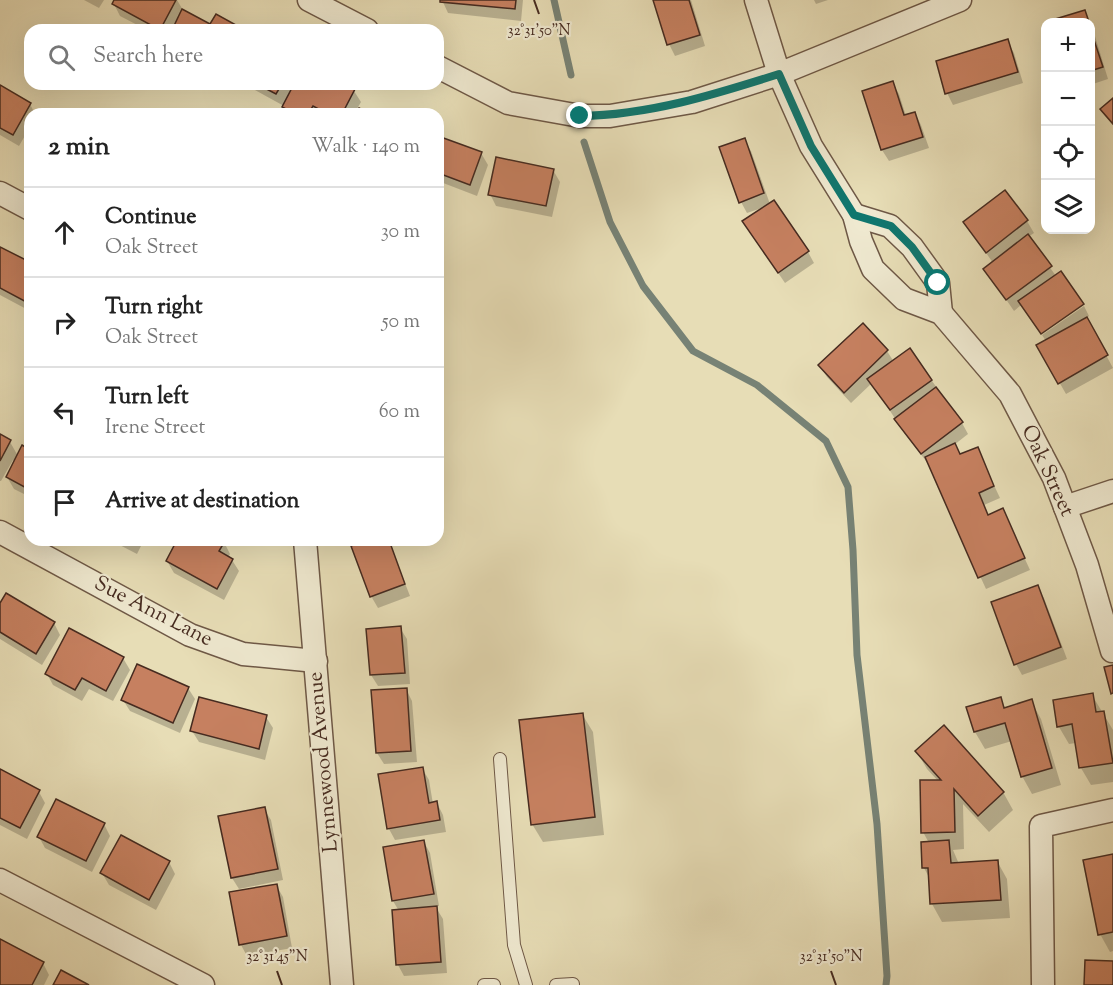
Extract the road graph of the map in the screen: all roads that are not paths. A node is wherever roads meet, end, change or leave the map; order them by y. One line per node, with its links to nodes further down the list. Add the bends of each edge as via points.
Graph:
1 (309, 0): 4 (street)
2 (756, 0): 6 (street, Oak Street)
3 (960, 0): 6 (street)
4 (355, 24)
5 (444, 70): 6 (street, via 508,103 580,116 610,116 692,102)
6 (779, 74): 9 (street, Oak Street, via 811,146)
7 (0, 193): 8 (street)
8 (24, 206)
9 (854, 215): 10 (street, Oak Street, via 873,269 904,299); 10 (street, via 891,226 912,247 938,283)
10 (941, 313): 12 (street, Oak Street, via 1010,393)
11 (1113, 492): 12 (street)
12 (1065, 507): 17 (street, Oak Street)
13 (0, 532): 14 (street, Sue Ann Lane)
14 (24, 545)
15 (26, 546): 18 (street, Sue Ann Lane, via 190,635 243,654)
16 (306, 546): 18 (street, Lynnewood Avenue)
17 (1112, 651)
18 (316, 662): 24 (street, Lynnewood Avenue)
19 (500, 759): 27 (lane, via 514,945)
20 (1113, 810): 29 (street, via 1041,826)
21 (0, 880): 23 (street)
22 (573, 984): 28 (lane)
23 (203, 985)
24 (342, 985)
25 (484, 985): 26 (lane)
26 (494, 985)
27 (526, 985)
28 (556, 985)
29 (1043, 985)

